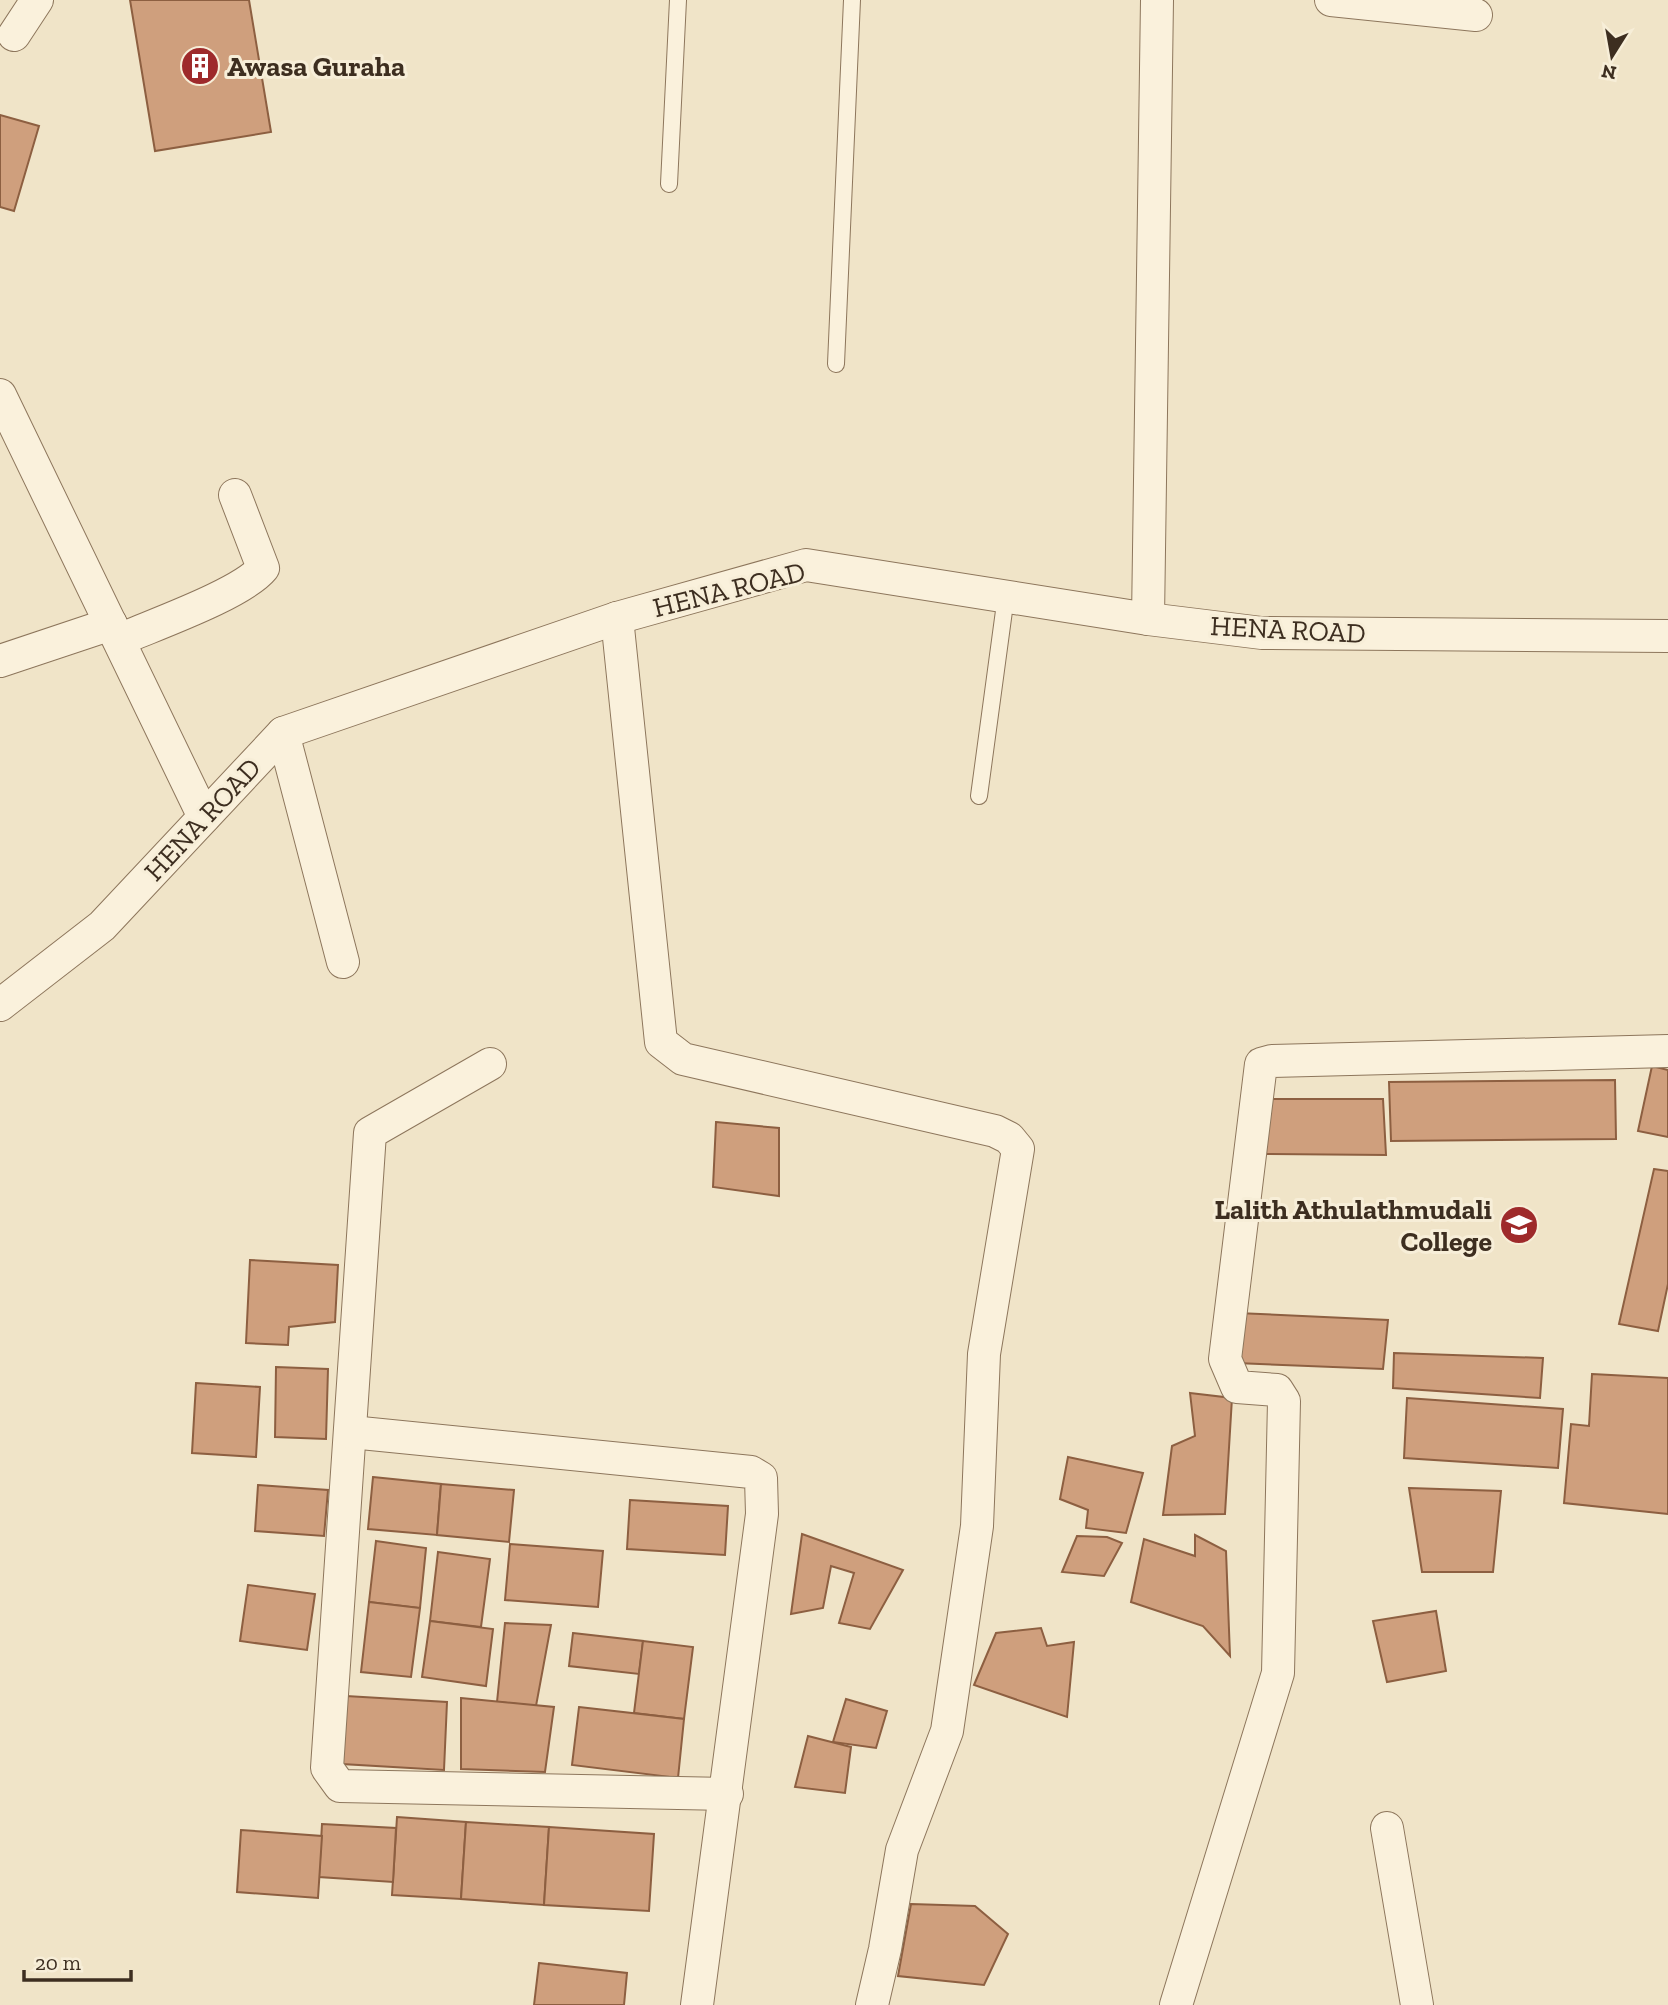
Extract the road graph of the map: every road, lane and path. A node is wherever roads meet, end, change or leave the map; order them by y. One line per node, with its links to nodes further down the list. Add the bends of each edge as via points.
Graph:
1 (37, 0): 7 (street)
2 (678, 0): 8 (lane)
3 (852, 0): 9 (lane)
4 (1157, 0): 14 (street)
5 (1331, 0): 6 (street)
6 (1476, 15)
7 (14, 36)
8 (669, 184)
9 (836, 365)
10 (0, 395): 15 (street)
11 (235, 495): 15 (street, via 263,568 254,579 198,606)
12 (1006, 597): 13 (street, HENA ROAD, via 806,565); 14 (street, HENA ROAD); 19 (lane)
13 (617, 618): 18 (street, HENA ROAD); 29 (street, via 661,1042 683,1059 995,1130 1018,1149 984,1354 977,1526 947,1731 902,1850)
14 (1148, 619): 16 (street, HENA ROAD, via 1262,633)
15 (115, 632): 17 (street); 20 (street)
16 (1668, 636)
17 (0, 661)
18 (283, 733): 20 (street, HENA ROAD); 21 (street)
19 (979, 796)
20 (204, 817): 22 (street, HENA ROAD, via 102,926)
21 (343, 962)
22 (0, 1005)
23 (1668, 1051): 30 (street, via 1261,1064 1225,1359 1237,1387 1278,1391 1284,1401 1278,1672)
24 (490, 1063): 25 (street, via 370,1133)
25 (351, 1432): 26 (street, via 751,1472 761,1478 762,1514); 26 (street, via 327,1768 340,1786)
26 (727, 1794): 28 (street)
27 (1387, 1828): 31 (street)
28 (697, 2005)
29 (872, 2005)
30 (1176, 2005)
31 (1417, 2005)

